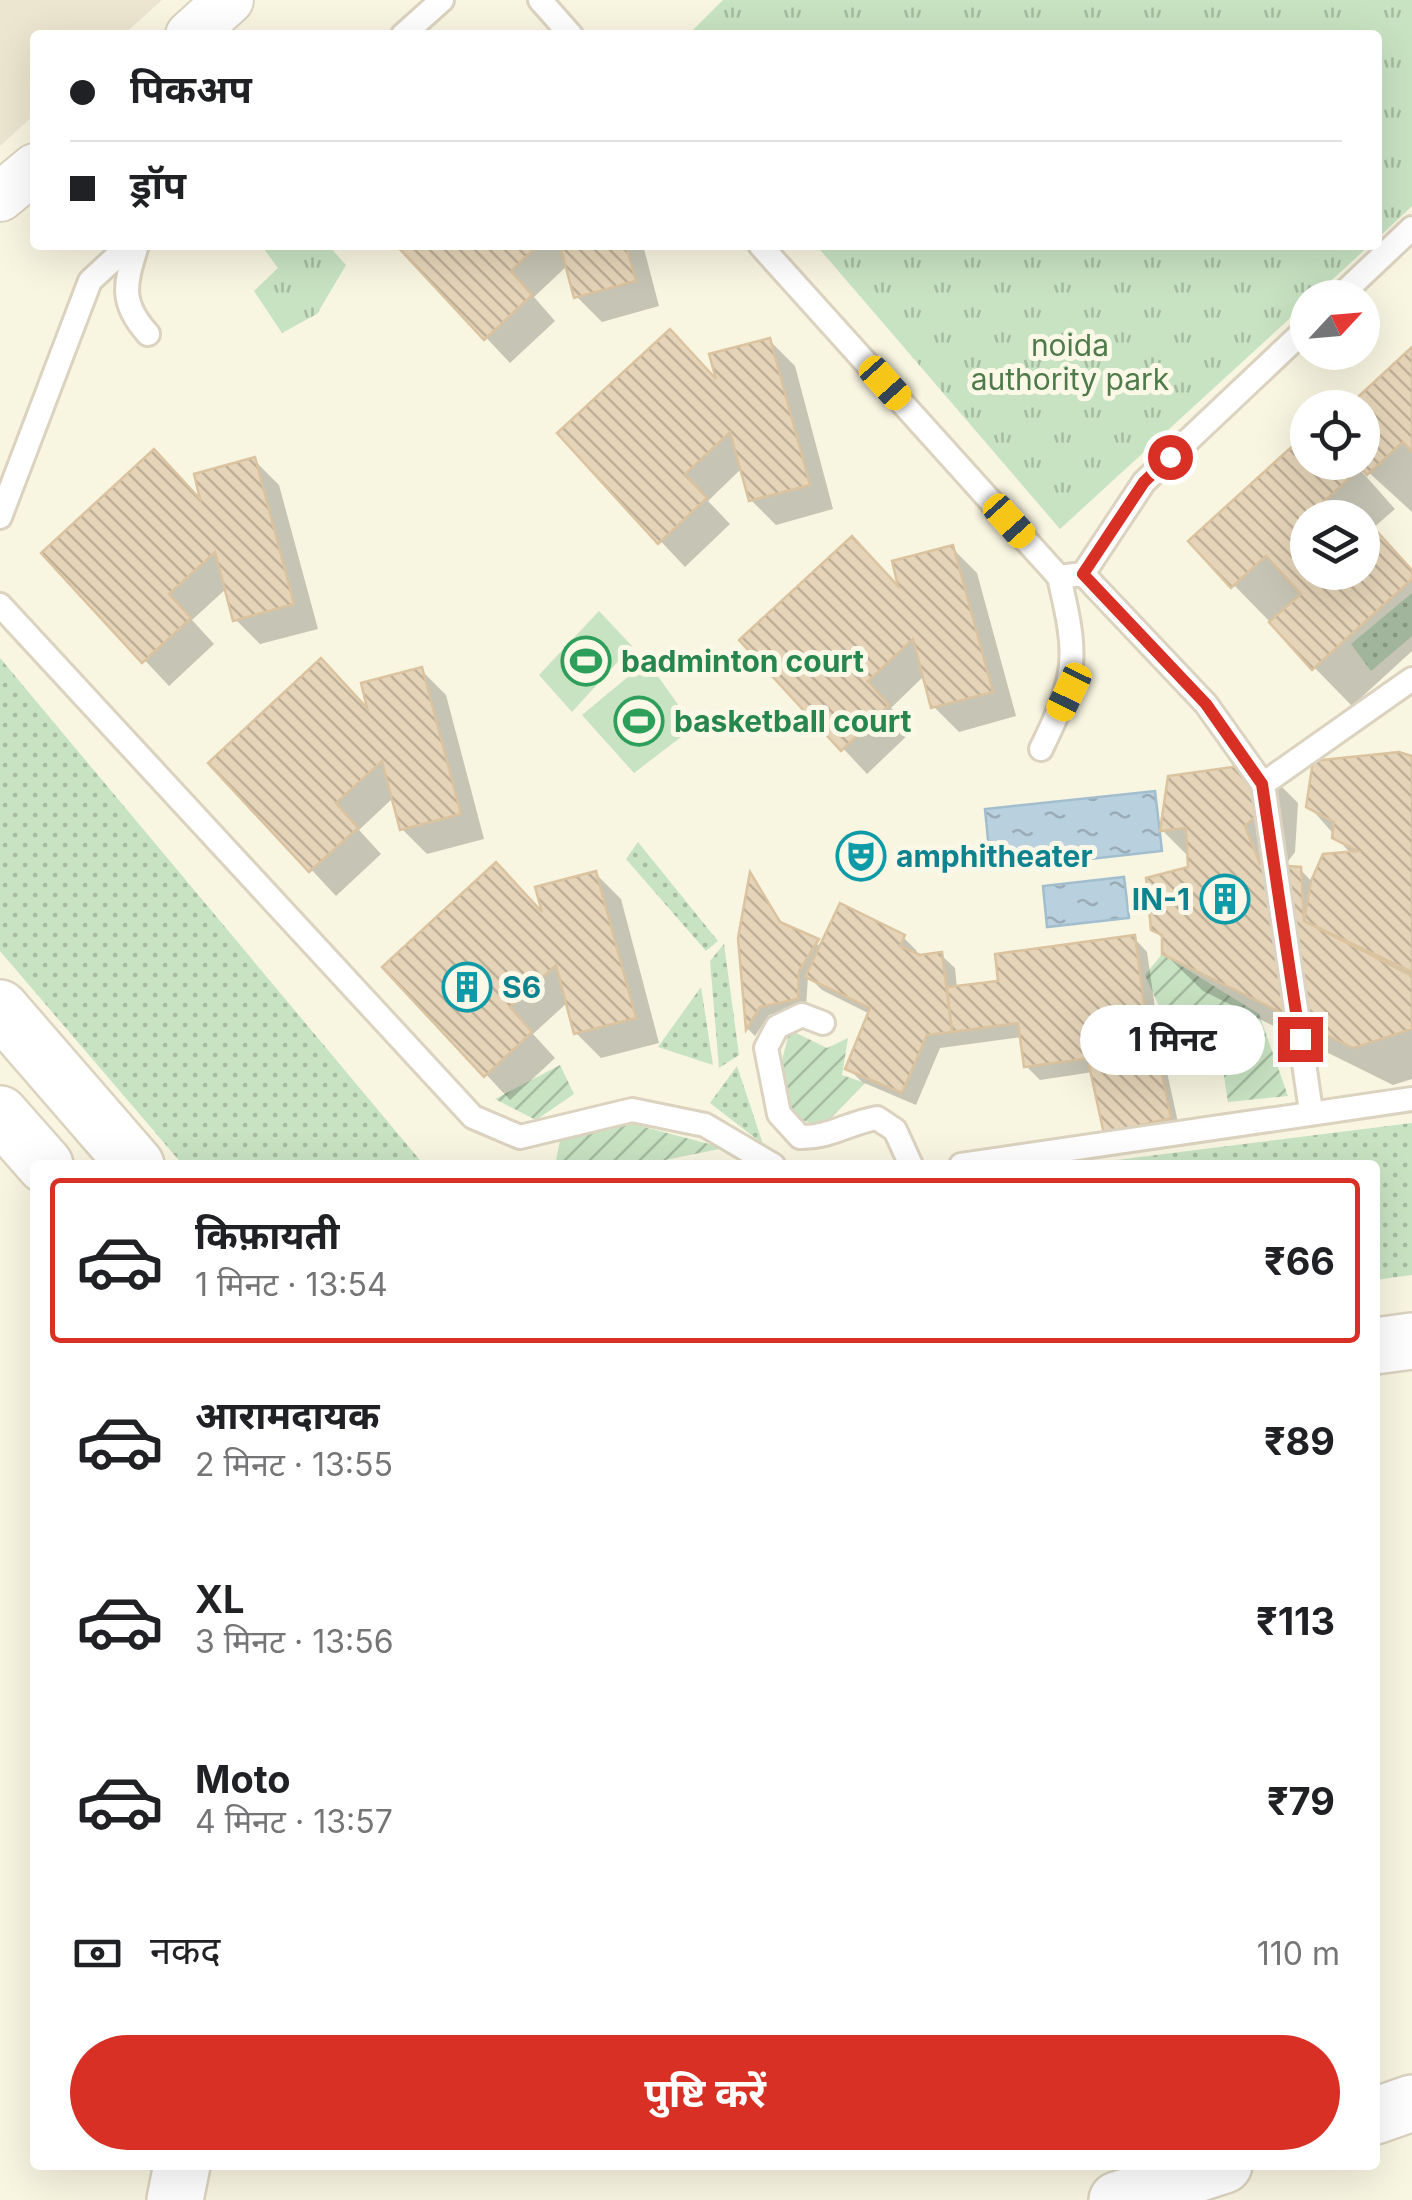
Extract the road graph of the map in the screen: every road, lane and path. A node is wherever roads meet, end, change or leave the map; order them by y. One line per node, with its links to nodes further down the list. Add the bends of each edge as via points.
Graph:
1 (229, 0): 4 (street)
2 (442, 0): 5 (lane)
3 (540, 0): 6 (lane)
4 (196, 30)
5 (409, 30)
6 (567, 30)
7 (30, 172): 8 (street)
8 (0, 197)
9 (1412, 228): 13 (lane)
10 (127, 250): 16 (lane, via 90,280)
11 (132, 250): 14 (lane, via 129,313)
12 (765, 250): 18 (lane)
13 (1357, 280)
14 (148, 334)
15 (1290, 343): 17 (lane, via 1144,482)
16 (0, 517)
17 (1083, 574): 18 (lane); 22 (lane, via 1206,704)
18 (1059, 576): 21 (lane, via 1073,638 1069,692)
19 (0, 604): 30 (lane, via 473,1118 520,1137 632,1110 706,1126)
20 (1412, 679): 22 (lane)
21 (1041, 749)
22 (1262, 784): 26 (lane)
23 (0, 1008): 29 (street)
24 (823, 1024): 31 (lane, via 802,1015 778,1027 766,1048 780,1114 800,1137 826,1138 877,1118 895,1130)
25 (1412, 1099): 26 (lane)
26 (1311, 1112): 32 (lane)
27 (0, 1114): 28 (street)
28 (41, 1160)
29 (132, 1160)
30 (764, 1160)
31 (909, 1160)
32 (994, 1160)
33 (1412, 1341): 34 (street)
34 (1380, 1345)
35 (1412, 2104): 36 (street)
36 (1380, 2114)
37 (181, 2170): 39 (street)
38 (1209, 2170): 40 (street)
39 (175, 2200)
40 (1116, 2200)

